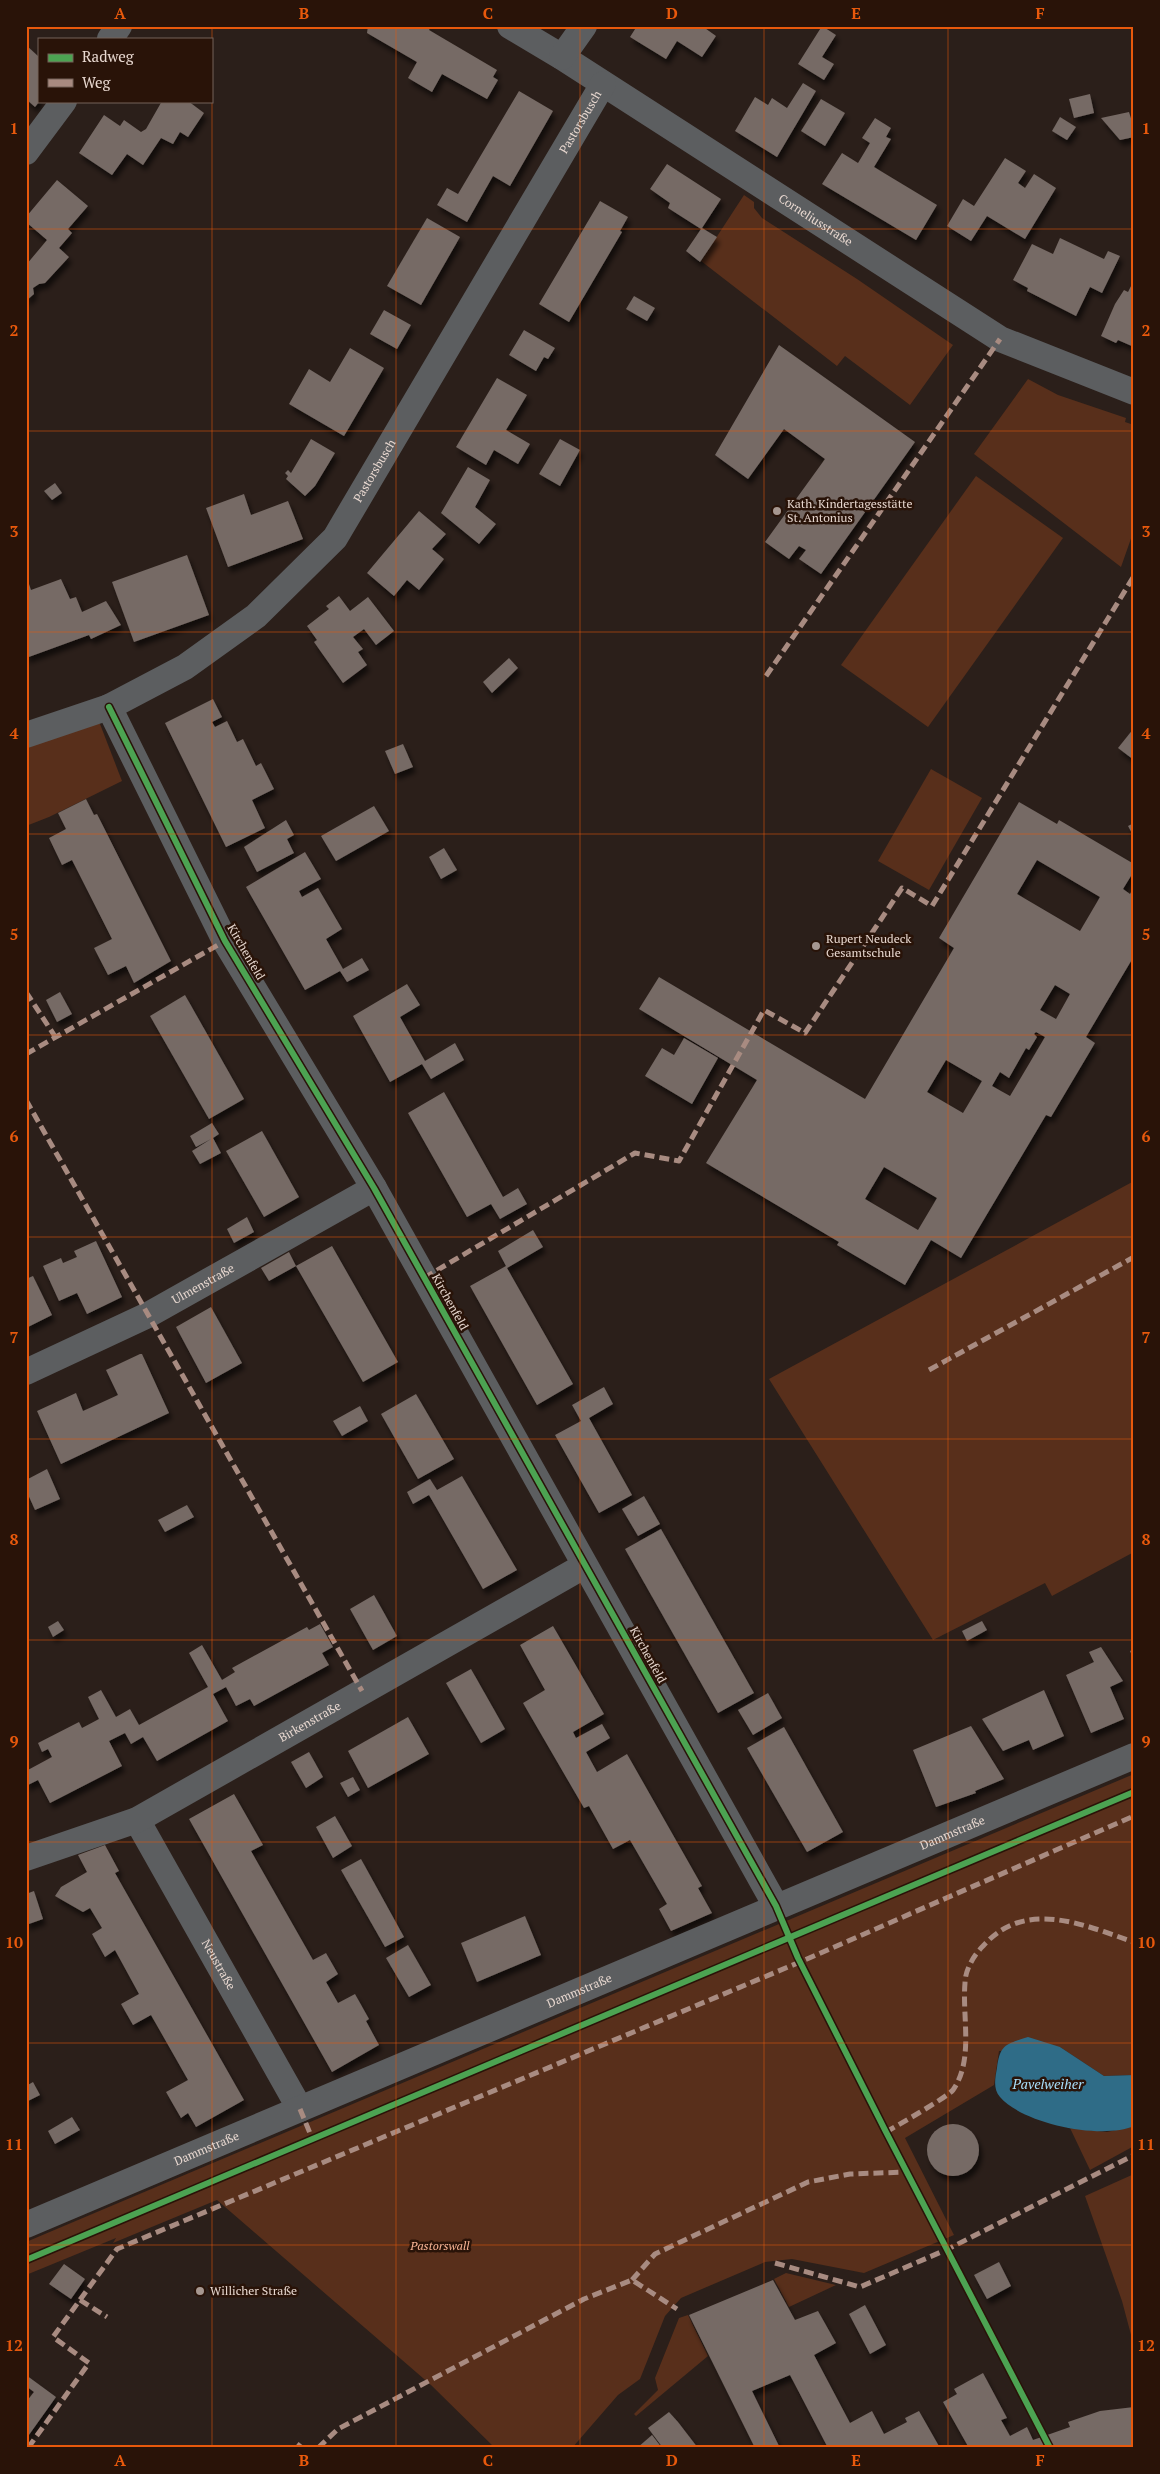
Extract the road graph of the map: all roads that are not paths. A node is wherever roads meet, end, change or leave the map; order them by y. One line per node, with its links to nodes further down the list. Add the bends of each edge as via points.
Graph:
1 (119, 26): 4 (street)
2 (510, 26): 5 (street, Corneliusstraße)
3 (584, 26): 5 (street)
4 (111, 38)
5 (562, 57): 6 (street, Corneliusstraße)
6 (603, 84): 9 (street, Corneliusstraße, via 1000,339); 10 (street, Pastorsbusch, via 336,538 256,616 185,667)
7 (63, 102): 8 (street)
8 (26, 152)
9 (1134, 392)
10 (110, 706): 11 (street, Pastorsbusch); 12 (street, Kirchenfeld, via 225,941)
11 (26, 735)
12 (374, 1188): 13 (street, Ulmenstraße, via 148,1315); 14 (street, Kirchenfeld)
13 (26, 1372)
14 (584, 1566): 16 (street, Birkenstraße); 18 (street, Kirchenfeld)
15 (1134, 1756): 18 (street, Dammstraße)
16 (137, 1820): 17 (street, Birkenstraße); 19 (street, Neustraße)
17 (26, 1858)
18 (776, 1906): 19 (street, Dammstraße)
19 (300, 2109): 20 (street, Dammstraße)
20 (26, 2225)

